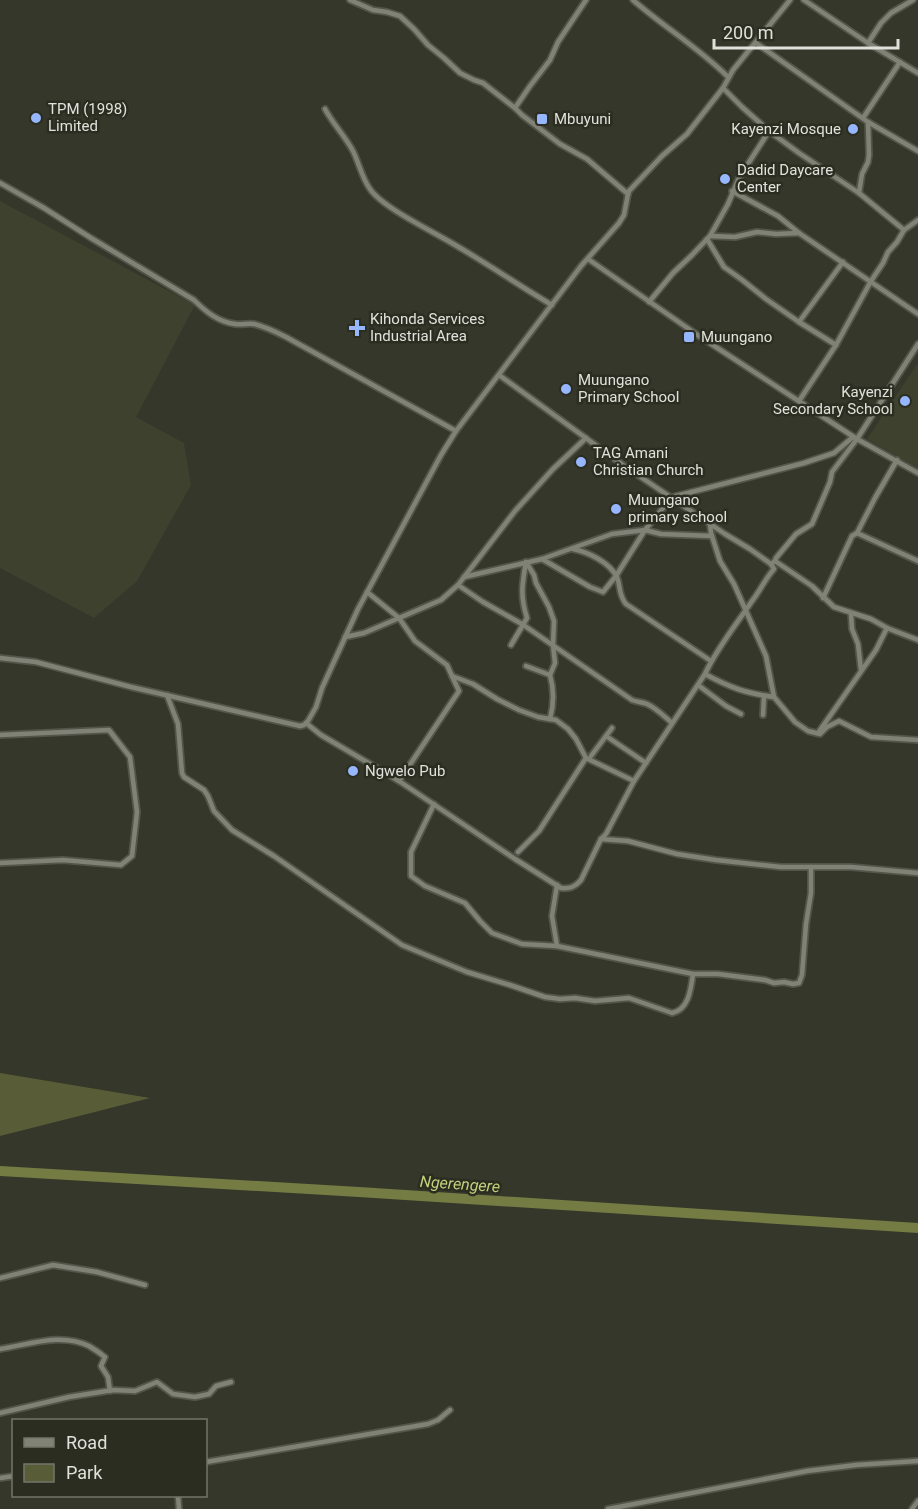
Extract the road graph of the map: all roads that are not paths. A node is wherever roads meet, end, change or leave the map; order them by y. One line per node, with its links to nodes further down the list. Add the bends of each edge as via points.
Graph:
1 (350, 0): 13 (street, via 400,16 460,73 483,83)
2 (586, 0): 13 (street)
3 (633, 0): 11 (street)
4 (790, 0): 7 (street)
5 (804, 0): 8 (street)
6 (913, 0): 8 (street, via 891,13)
7 (756, 43): 11 (street); 15 (street)
8 (868, 43): 9 (street)
9 (900, 62): 10 (street); 15 (street)
10 (918, 73)
11 (728, 77): 12 (street)
12 (723, 88): 16 (street); 21 (street, via 687,134)
13 (515, 108): 21 (street)
14 (325, 109): 30 (street, via 345,136 369,189 377,197)
15 (866, 120): 17 (street); 20 (street, via 869,155)
16 (769, 131): 19 (street); 20 (street)
17 (918, 151)
18 (0, 183): 37 (street, via 194,300 220,320 250,323 286,337)
19 (732, 191): 24 (street, via 783,219); 25 (street)
20 (859, 193): 23 (street)
21 (628, 194): 26 (street, via 623,218)
22 (918, 220): 23 (street)
23 (904, 230): 28 (street)
24 (799, 233): 25 (street); 27 (street)
25 (708, 237): 29 (street); 32 (street, via 724,267)
26 (588, 259): 29 (street); 30 (street)
27 (843, 262): 28 (street); 32 (street)
28 (871, 281): 31 (street); 34 (street)
29 (649, 302): 36 (street)
30 (552, 305): 35 (street)
31 (918, 314)
32 (799, 322): 34 (street)
33 (918, 344): 39 (street)
34 (836, 345): 36 (street)
35 (499, 375): 37 (street); 38 (street)
36 (799, 401): 39 (street)
37 (456, 431): 55 (street)
38 (586, 438): 42 (street); 53 (street, via 515,511)
39 (855, 438): 40 (street); 42 (street, via 834,453 804,464); 51 (street, via 832,472 812,524 796,534)
40 (897, 460): 41 (street); 45 (street)
41 (918, 473)
42 (672, 497): 43 (street); 44 (street)
43 (710, 524): 46 (street); 51 (street)
44 (645, 530): 46 (street); 47 (street, via 612,534); 52 (street)
45 (857, 532): 49 (street); 56 (street)
46 (712, 536): 57 (street, via 720,561)
47 (573, 549): 48 (street); 52 (street, via 592,555)
48 (542, 559): 50 (street); 52 (street, via 603,592)
49 (918, 561)
50 (526, 562): 53 (street); 60 (street, via 522,587 527,618); 65 (street, via 554,621)
51 (773, 562): 56 (street, via 813,587); 57 (street, via 774,569)
52 (616, 576): 67 (street, via 626,604)
53 (464, 577): 54 (street)
54 (458, 585): 59 (street, via 441,600); 60 (street)
55 (367, 592): 59 (street); 62 (street)
56 (823, 598): 58 (street)
57 (746, 611): 67 (street); 76 (street, via 766,656)
58 (851, 614): 61 (street); 69 (street)
59 (399, 618): 62 (street); 72 (street, via 415,641 447,665)
60 (524, 626): 64 (street); 65 (street)
61 (886, 628): 63 (street); 69 (street)
62 (345, 637): 80 (street)
63 (918, 640)
64 (511, 645)
65 (553, 645): 71 (street, via 555,663); 81 (street, via 632,700 654,707)
66 (0, 658): 74 (street, via 36,662)
67 (711, 661): 70 (street)
68 (526, 666): 71 (street)
69 (861, 670): 83 (street)
70 (705, 674): 73 (street); 75 (street, via 732,688)
71 (550, 675): 79 (street)
72 (452, 676): 79 (street, via 519,710); 89 (street, via 459,691)
73 (698, 685): 77 (street); 81 (street)
74 (167, 695): 80 (street, via 278,722 300,726); 99 (street, via 178,724 182,773 204,790 221,819 402,945 467,972 545,997 595,1001 629,998 672,1013 679,1011 689,996)
75 (764, 696): 76 (street); 78 (street)
76 (774, 697): 83 (street, via 795,722)
77 (741, 714)
78 (763, 715)
79 (550, 718): 87 (street, via 568,729)
80 (306, 723): 89 (street)
81 (672, 723): 88 (street)
82 (612, 728): 85 (street)
83 (818, 733): 86 (street, via 839,721 871,737)
84 (0, 735): 94 (street, via 109,730 130,757 137,812 132,856 121,865 63,860)
85 (606, 736): 87 (street); 88 (street)
86 (918, 740)
87 (589, 757): 90 (street); 93 (street, via 539,831)
88 (646, 763): 90 (street)
89 (399, 781): 91 (street)
90 (634, 781): 92 (street)
91 (434, 804): 97 (street); 98 (street, via 411,852 411,876 465,903 492,933 522,944)
92 (601, 839): 95 (street, via 716,860); 97 (street, via 577,885 569,889)
93 (518, 852)
94 (0, 863)
95 (811, 867): 96 (street); 99 (street, via 802,975 798,983)
96 (918, 873)
97 (557, 885): 98 (street, via 552,916)
98 (556, 946): 99 (street)
99 (693, 974)
100 (0, 1278): 101 (street, via 53,1265)
101 (145, 1285)
102 (0, 1349): 104 (street, via 69,1340 88,1346 105,1356 101,1366)
103 (231, 1382): 104 (street, via 195,1397 173,1394 157,1382 135,1391)
104 (110, 1391): 106 (street)
105 (450, 1410): 108 (street, via 428,1424)
106 (0, 1413)
107 (918, 1461): 110 (street, via 807,1471)
108 (207, 1462)
109 (918, 1501): 111 (street)
110 (608, 1509)
111 (912, 1509)

